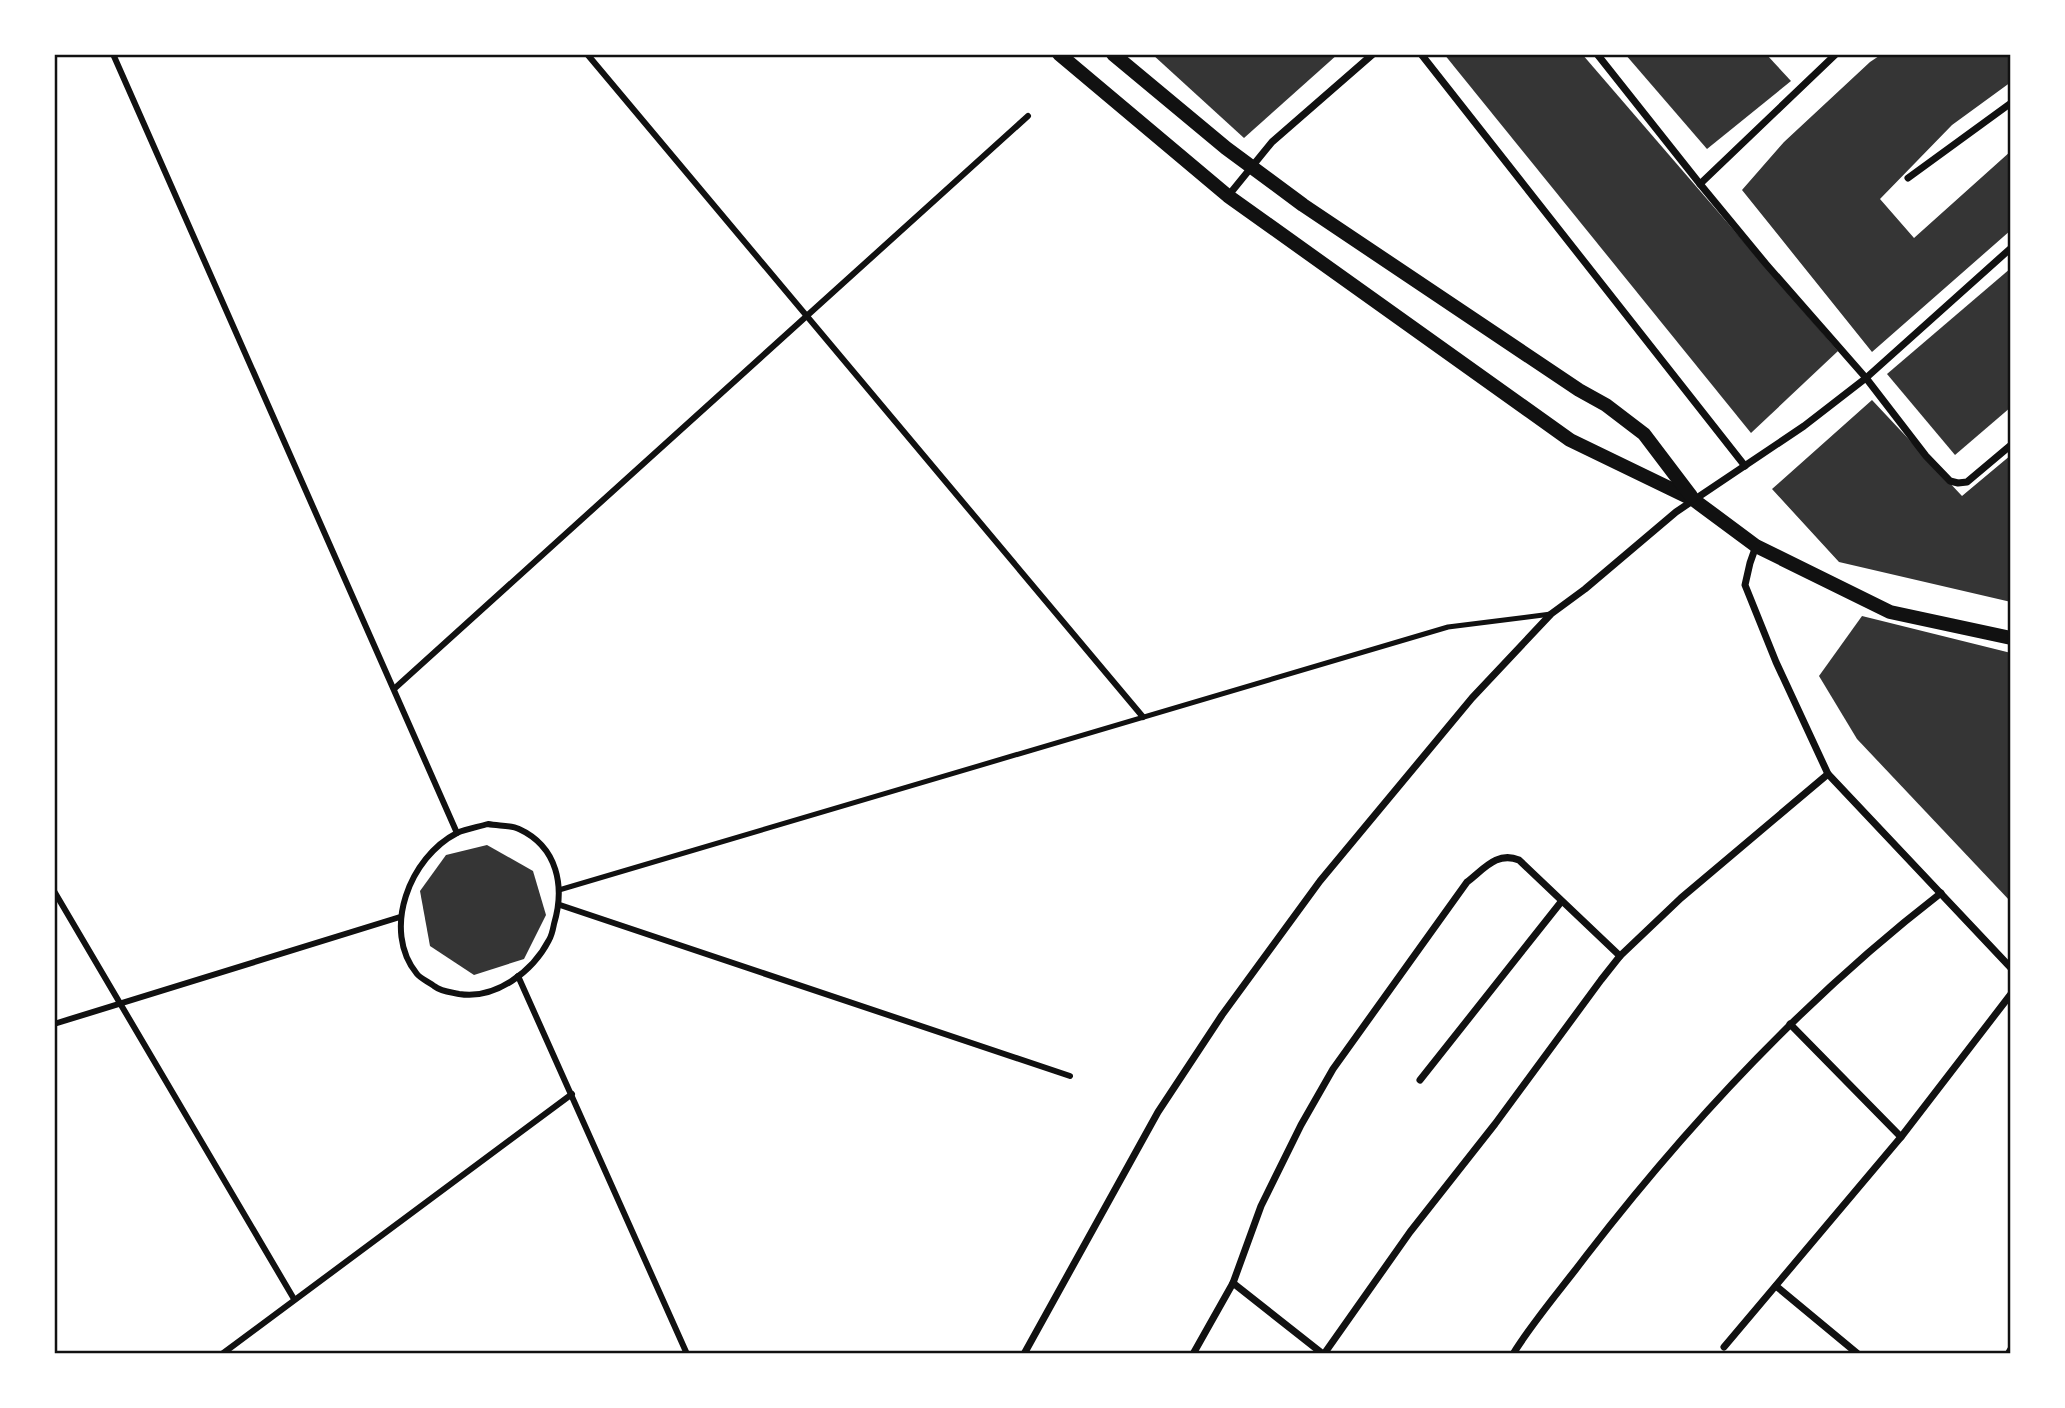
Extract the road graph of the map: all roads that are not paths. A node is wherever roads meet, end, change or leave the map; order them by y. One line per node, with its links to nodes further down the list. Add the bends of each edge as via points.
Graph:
1 (113, 54): 24 (street)
2 (587, 54): 16 (street)
3 (1059, 54): 14 (main road)
4 (1113, 54): 11 (main road)
5 (1373, 54): 11 (street, via 1272,142)
6 (1421, 54): 19 (street)
7 (1597, 54): 13 (street)
8 (1836, 54): 13 (street)
9 (2011, 103): 12 (street)
10 (1028, 116): 16 (street)
11 (1252, 166): 14 (street); 20 (main road, via 1303,205 1606,405 1644,434)
12 (1908, 178)
13 (1700, 184): 17 (street)
14 (1228, 196): 20 (main road, via 1570,440)
15 (2011, 248): 17 (street)
16 (807, 316): 24 (street); 25 (street)
17 (1866, 378): 18 (street, via 1950,481 1967,482); 19 (street)
18 (2011, 445)
19 (1745, 466): 20 (street)
20 (1694, 500): 21 (main road); 22 (street)
21 (1756, 546): 23 (main road, via 1890,612); 26 (street, via 1745,585)
22 (1551, 614): 25 (lane, via 1448,627); 53 (street, via 1472,698 1320,881 1222,1015 1158,1112)
23 (2011, 638)
24 (394, 689): 27 (street)
25 (1143, 717): 28 (lane)
26 (1828, 774): 30 (street); 34 (street)
27 (457, 833): 28 (street, via 488,824 518,828 542,845 557,872); 33 (street, via 430,854 410,883)
28 (559, 890): 32 (street)
29 (54, 891): 38 (street)
30 (1941, 892): 35 (street); 40 (street)
31 (1561, 902): 34 (street); 42 (street); 45 (street, via 1510,856 1497,858 1468,882 1320,1091 1261,1206)
32 (560, 905): 36 (street, via 550,939); 41 (street)
33 (400, 917): 36 (street, via 404,948 413,966 441,991 471,996 501,988); 38 (street)
34 (1620, 956): 55 (street, via 1410,1232)
35 (2011, 968)
36 (518, 975): 43 (street)
37 (2011, 994): 44 (street)
38 (121, 1004): 39 (street); 47 (street)
39 (54, 1024)
40 (1790, 1024): 44 (street); 50 (street, via 1616,1217)
41 (1070, 1076)
42 (1420, 1080)
43 (572, 1094): 47 (street); 52 (street)
44 (1901, 1137): 46 (street)
45 (1233, 1283): 54 (street); 55 (street)
46 (1776, 1286): 48 (street); 57 (street)
47 (294, 1299): 51 (street)
48 (1724, 1346)
49 (2011, 1349): 58 (street)
50 (1515, 1351): 56 (street)
51 (222, 1354)
52 (687, 1354)
53 (1024, 1354)
54 (1193, 1354)
55 (1324, 1354)
56 (1523, 1354)
57 (1858, 1354)
58 (2008, 1354)

